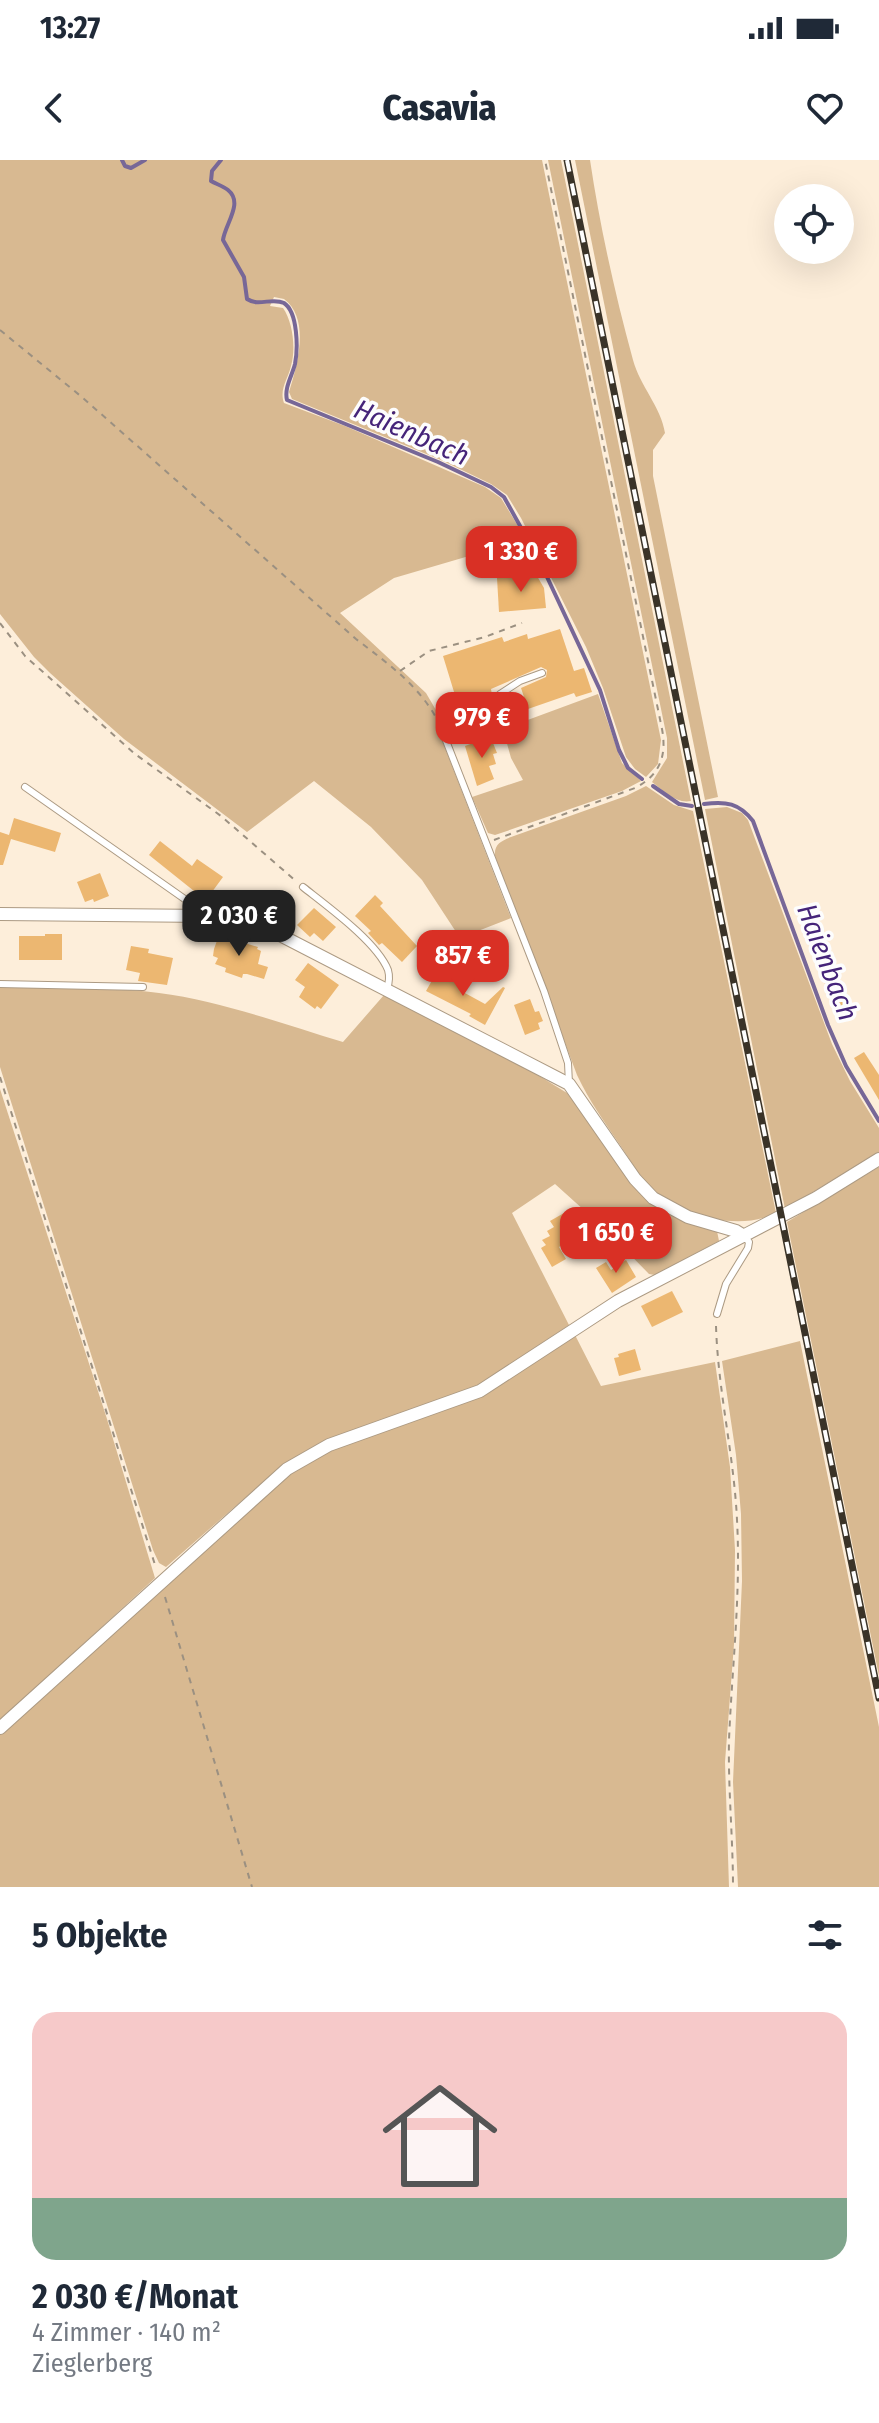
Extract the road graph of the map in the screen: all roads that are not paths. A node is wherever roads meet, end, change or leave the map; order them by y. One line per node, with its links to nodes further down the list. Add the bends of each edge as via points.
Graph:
1 (542, 673): 9 (lane, via 500,694 490,708 445,738 563,1046)
2 (25, 787): 5 (lane)
3 (303, 887): 8 (lane, via 377,955 389,974)
4 (0, 914): 5 (street)
5 (209, 916): 8 (street, via 258,925)
6 (0, 984): 7 (lane)
7 (143, 987)
8 (387, 989): 9 (street)
9 (569, 1084): 11 (street, via 653,1198 688,1217)
10 (879, 1159): 11 (street)
11 (744, 1236): 12 (lane, via 748,1248 726,1284); 13 (street, via 650,1283 473,1395 351,1436 297,1463)
12 (717, 1314)
13 (0, 1728)

